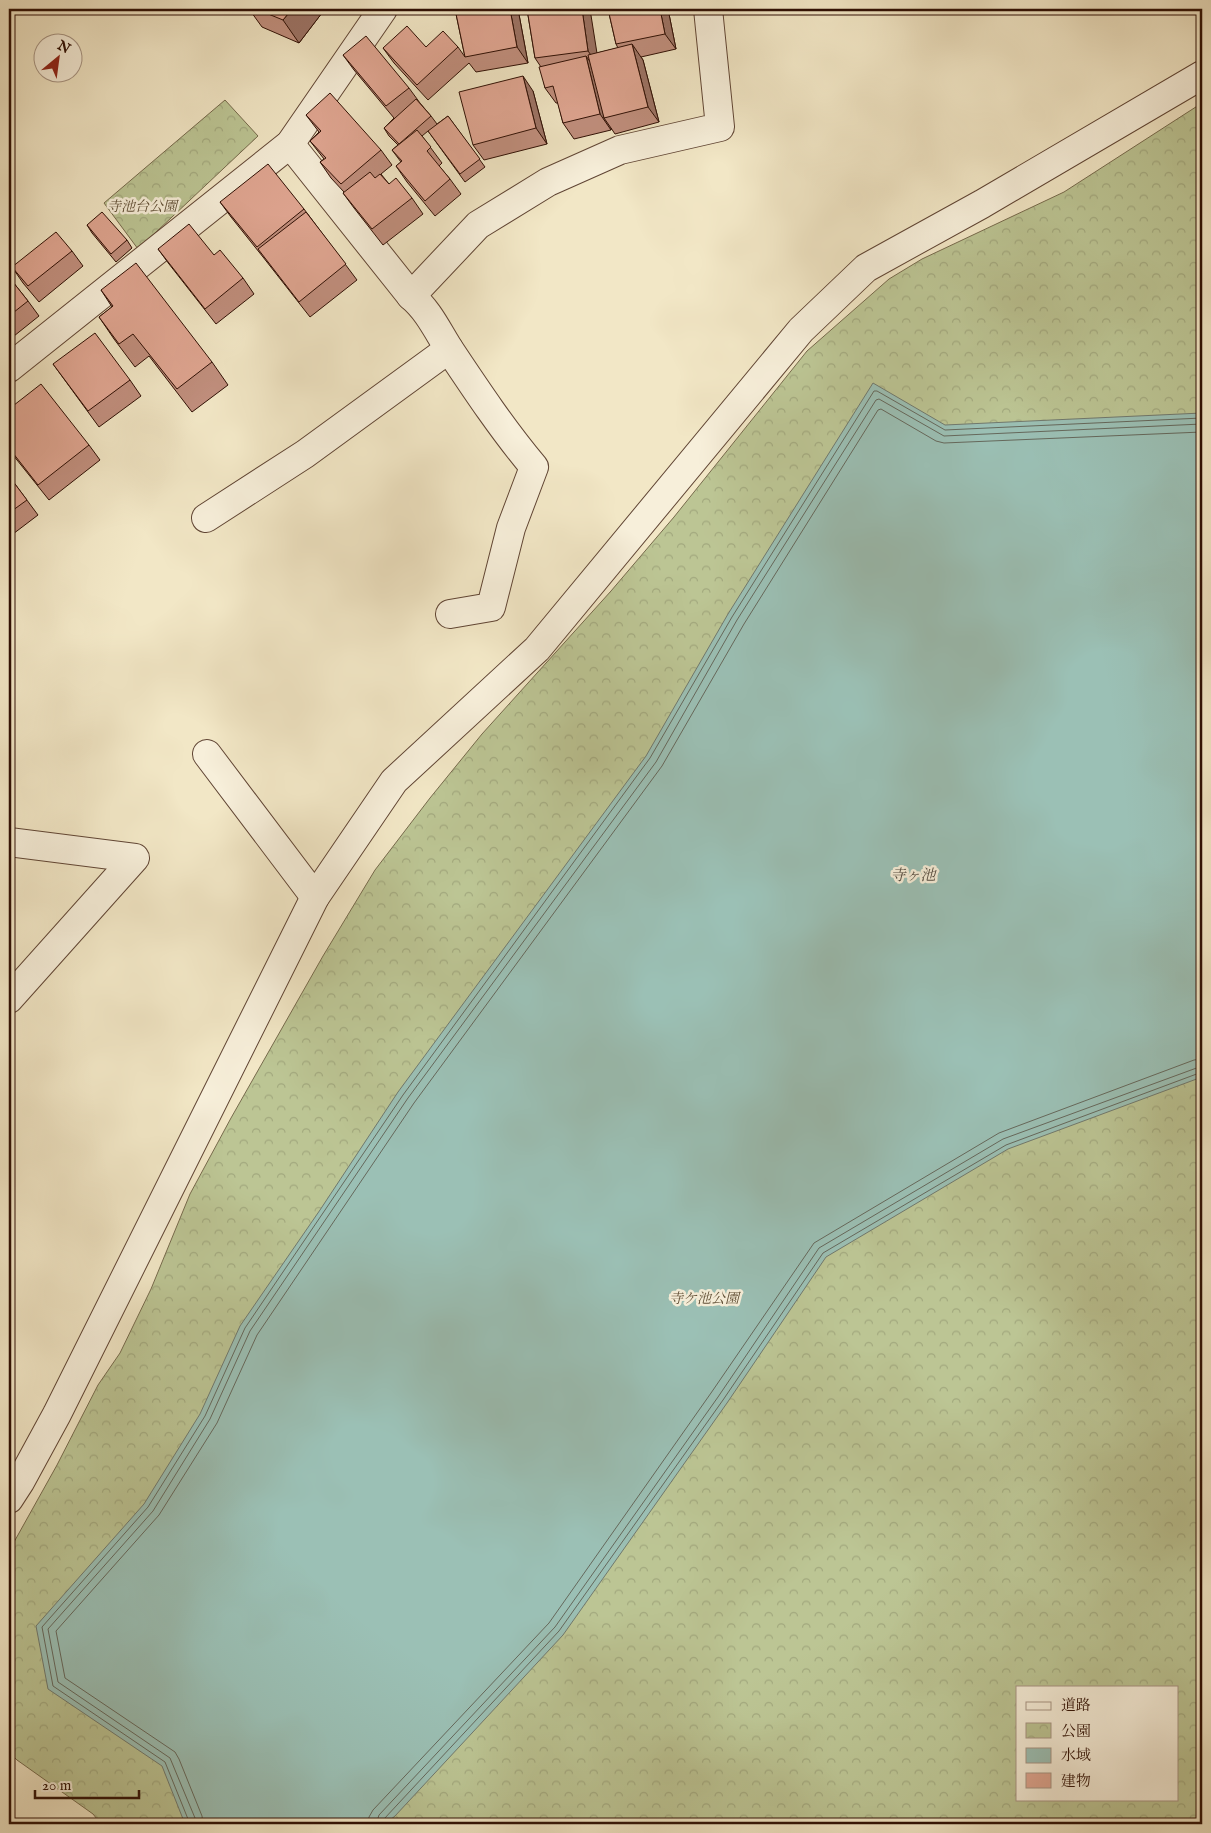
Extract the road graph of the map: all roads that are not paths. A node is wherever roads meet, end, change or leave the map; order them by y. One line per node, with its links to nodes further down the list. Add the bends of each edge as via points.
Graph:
1 (383, 9): 4 (street)
2 (708, 9): 5 (street, via 720,127 620,150 548,182 478,225)
3 (1202, 75): 12 (street, via 866,268 801,330 537,648 394,781)
4 (290, 144): 5 (street); 7 (street)
5 (411, 296): 6 (street, via 422,305)
6 (449, 349): 8 (street, via 305,454); 9 (street, via 508,436 534,467 511,528 491,607)
7 (9, 368)
8 (206, 518)
9 (450, 614)
10 (207, 754): 12 (street)
11 (9, 842): 13 (street, via 135,858)
12 (314, 897): 14 (street, via 57,1414)
13 (9, 999)
14 (9, 1499)

